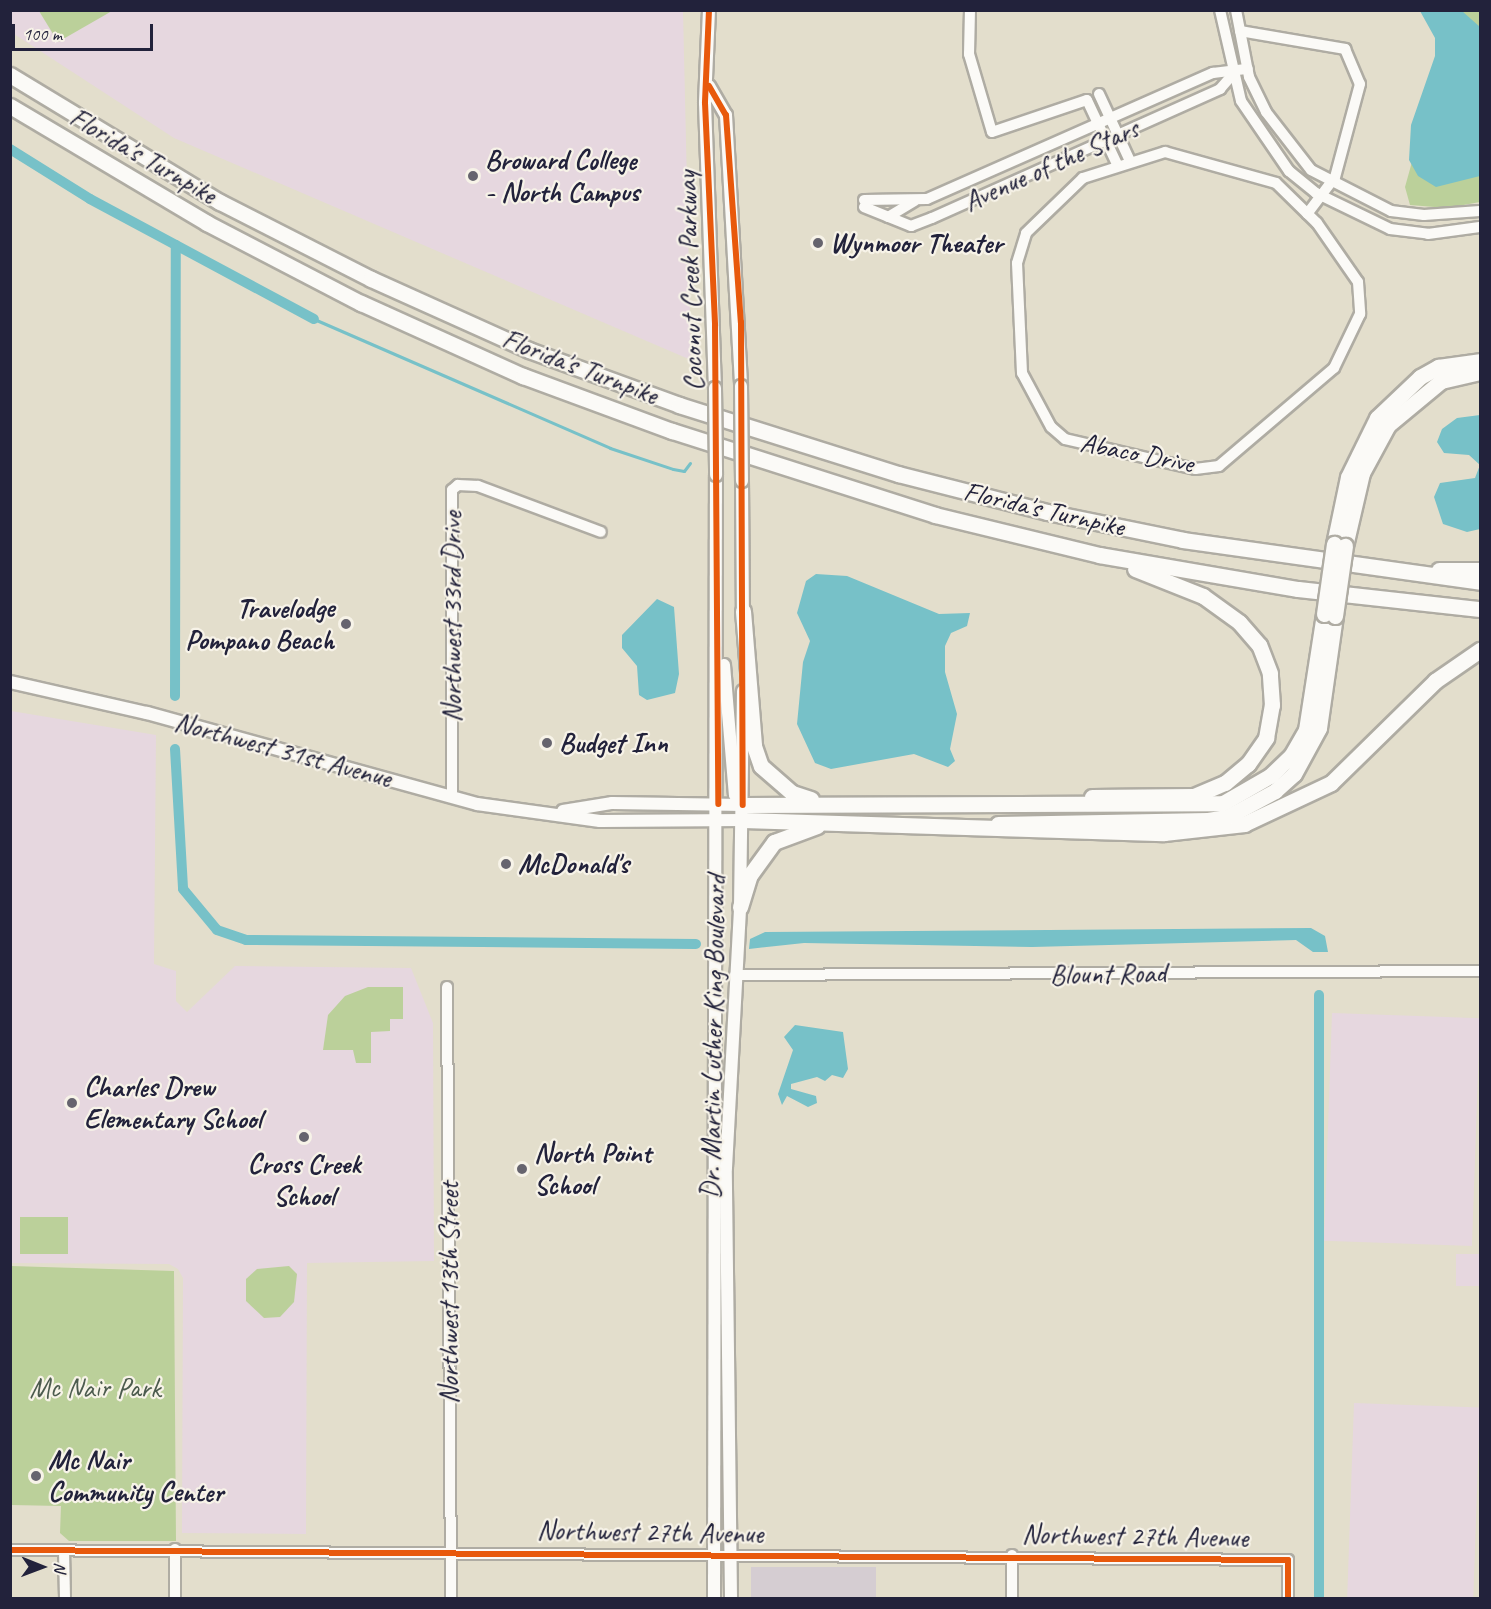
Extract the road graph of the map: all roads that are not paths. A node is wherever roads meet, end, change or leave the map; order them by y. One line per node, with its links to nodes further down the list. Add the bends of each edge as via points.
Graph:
1 (709, 10): 9 (main road, Coconut Creek Parkway)
2 (970, 10): 13 (street, via 969,54 992,132 1088,100)
3 (1220, 10): 8 (street)
4 (1236, 10): 5 (street)
5 (1240, 31): 6 (street); 19 (street, via 1345,49 1360,84)
6 (1248, 69): 8 (street, Avenue of the Stars); 19 (street, via 1287,144)
7 (10, 75): 37 (highway, Florida's Turnpike, via 220,202 371,279 529,350 668,401 898,474 1047,512 1183,540)
8 (1232, 75): 12 (street, Avenue of the Stars, via 1213,73); 14 (street, Avenue of the Stars, via 1220,89); 21 (street, via 1266,141 1289,171)
9 (709, 86): 31 (main road, Coconut Creek Parkway, bridge, via 705,103); 32 (main road, Coconut Creek Parkway, bridge, via 726,115 741,386)
10 (1099, 94): 12 (street)
11 (10, 106): 35 (highway, Florida's Turnpike, via 217,228 362,303 523,375 672,431 935,515)
12 (1113, 117): 13 (street, Avenue of the Stars); 14 (street)
13 (1099, 123): 15 (street); 18 (street, Avenue of the Stars)
14 (1120, 134): 15 (street, Avenue of the Stars); 16 (street)
15 (1106, 139): 17 (street); 20 (street, Avenue of the Stars)
16 (1130, 160): 17 (street, Abaco Drive); 24 (street, Abaco Drive, via 1180,153 1276,183)
17 (1117, 164): 24 (street, Abaco Drive, via 1083,178 1026,233 1017,263 1022,373 1051,427 1065,439 1195,469 1219,466 1303,399 1334,368 1360,314 1358,282)
18 (979, 176): 20 (street); 22 (street, Avenue of the Stars)
19 (1330, 183): 21 (street); 25 (street, via 1391,211 1424,215)
20 (984, 194): 26 (street, Avenue of the Stars)
21 (1320, 195): 24 (street, via 1308,196); 28 (street, via 1390,229 1428,234)
22 (935, 196): 23 (street, Avenue of the Stars); 26 (street)
23 (918, 199): 27 (street); 27 (street, Avenue of the Stars, via 864,203)
24 (1303, 210)
25 (1480, 211)
26 (940, 215): 27 (street, Avenue of the Stars, via 911,226)
27 (888, 217)
28 (1480, 227)
29 (1480, 361): 34 (highway, via 1438,368 1420,377 1377,418 1348,477)
30 (1480, 372): 34 (highway, via 1441,381 1388,425 1362,473)
31 (716, 475): 42 (main road, Dr. Martin Luther King Boulevard)
32 (742, 481): 40 (main road, Dr. Martin Luther King Boulevard)
33 (601, 532): 45 (street, Northwest 33rd Drive, via 478,486 458,485 452,490)
34 (1339, 545): 41 (highway, bridge)
35 (1099, 555): 39 (highway, Florida's Turnpike, via 1298,589); 48 (highway, via 1203,596 1239,622 1259,645 1270,673 1266,738 1248,764 1224,783 1194,795 1032,797)
36 (1480, 570): 37 (highway)
37 (1395, 571): 38 (highway, Florida's Turnpike)
38 (1480, 582)
39 (1480, 609)
40 (744, 611): 47 (highway, via 754,746 761,766 792,793); 50 (main road, Dr. Martin Luther King Boulevard)
41 (1330, 615): 48 (highway, via 1306,730 1291,756 1247,793 1202,806); 53 (highway, via 1325,703 1309,752 1294,774 1249,806 1208,820 1024,820)
42 (717, 640): 46 (main road, Dr. Martin Luther King Boulevard); 50 (main road, via 724,659 735,795)
43 (1480, 650): 53 (highway, via 1435,681 1331,783 1269,815 1206,832)
44 (10, 682): 45 (main road, Northwest 31st Avenue)
45 (452, 795): 49 (main road, Northwest 31st Avenue, via 477,804)
46 (718, 804): 49 (main road, Northwest 31st Avenue, via 612,803); 50 (main road, Northwest 31st Avenue); 51 (main road, Dr. Martin Luther King Boulevard)
47 (825, 804): 48 (highway); 50 (highway)
48 (997, 804)
49 (556, 812): 51 (main road, Northwest 31st Avenue, via 600,822)
50 (743, 812): 51 (main road, Northwest 31st Avenue); 52 (highway); 54 (main road, Dr. Martin Luther King Boulevard)
51 (716, 821): 58 (main road, Dr. Martin Luther King Boulevard)
52 (834, 822): 53 (highway); 54 (highway, via 774,843 750,875)
53 (978, 827)
54 (740, 907): 56 (main road, Dr. Martin Luther King Boulevard)
55 (1480, 971): 56 (street, Blount Road)
56 (735, 975): 60 (main road, Dr. Martin Luther King Boulevard)
57 (447, 987): 65 (street, Northwest 13th Street)
58 (711, 1198): 59 (main road, Dr. Martin Luther King Boulevard); 60 (main road, via 718,1206 721,1259)
59 (711, 1259): 61 (main road); 66 (main road, Dr. Martin Luther King Boulevard)
60 (727, 1264): 61 (main road, Dr. Martin Luther King Boulevard)
61 (728, 1317): 67 (main road, Dr. Martin Luther King Boulevard)
62 (175, 1549): 64 (street, Northwest 27th Avenue); 65 (street, Northwest 27th Avenue); 70 (street)
63 (10, 1550): 64 (street, Northwest 27th Avenue)
64 (64, 1550): 69 (street)
65 (450, 1550): 66 (street, Northwest 27th Avenue); 71 (street, Northwest 13th Street)
66 (714, 1555): 67 (street, Northwest 27th Avenue); 72 (main road, Dr. Martin Luther King Boulevard)
67 (731, 1555): 68 (street, Northwest 27th Avenue); 73 (main road, Dr. Martin Luther King Boulevard)
68 (1011, 1555): 74 (street); 75 (street, Northwest 27th Avenue, via 1287,1560)
69 (65, 1599)
70 (175, 1599)
71 (450, 1599)
72 (714, 1599)
73 (731, 1599)
74 (1012, 1599)
75 (1288, 1599)

